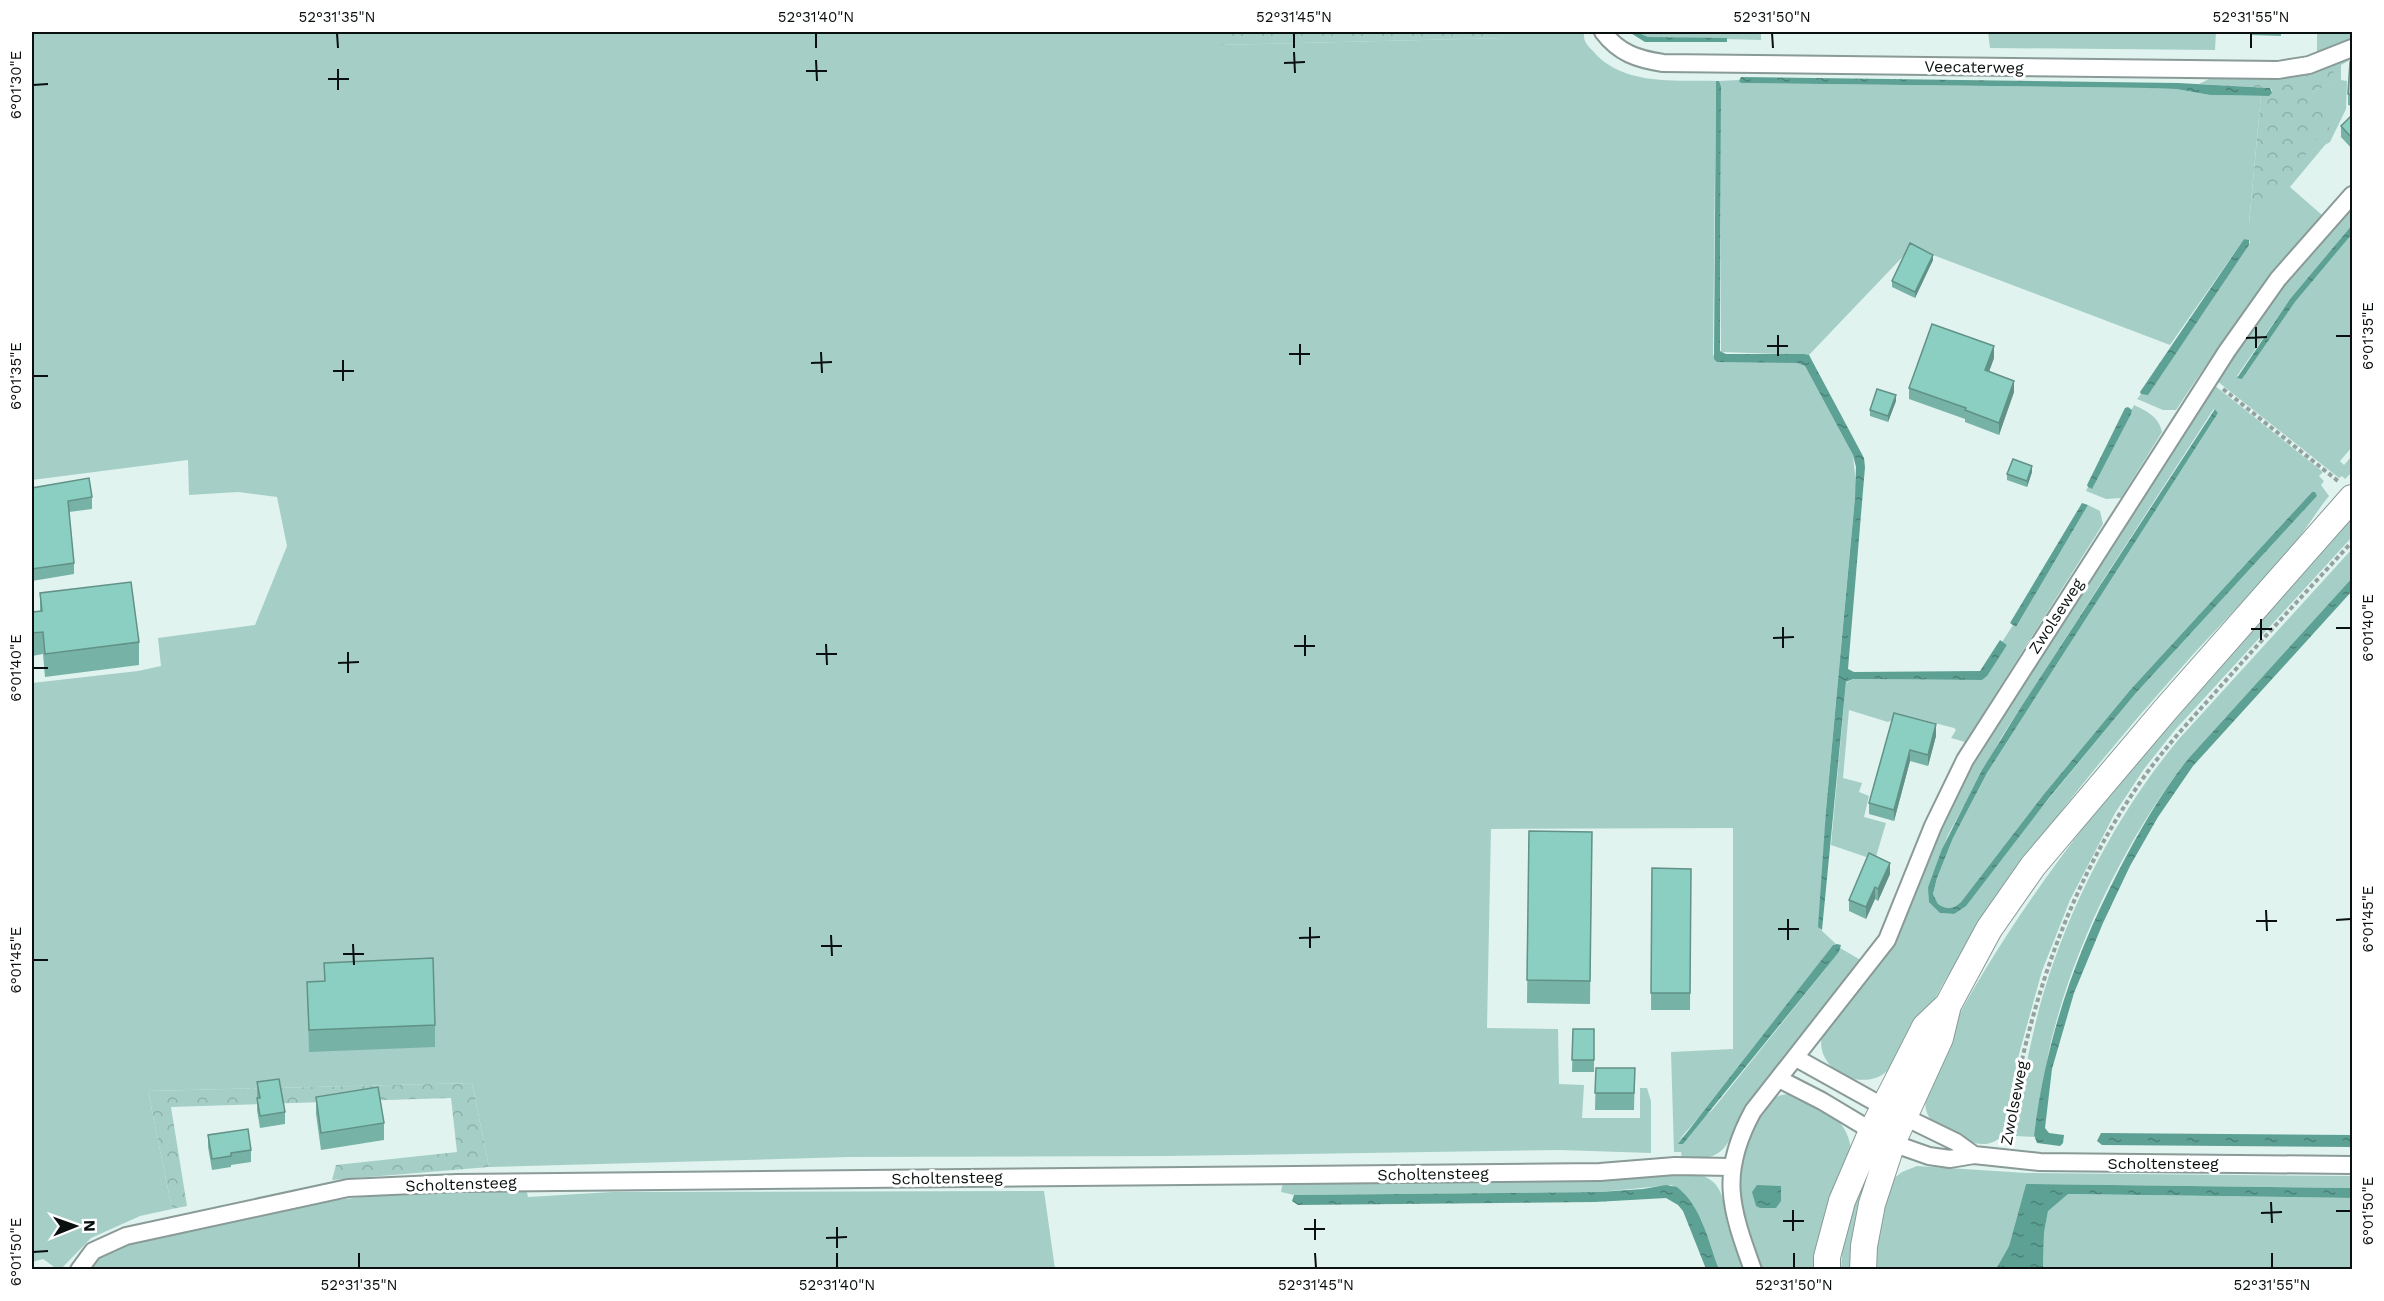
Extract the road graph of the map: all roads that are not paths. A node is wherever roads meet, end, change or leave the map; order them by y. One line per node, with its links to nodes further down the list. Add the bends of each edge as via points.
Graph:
1 (1603, 32): 2 (street, Veecaterweg, via 1622,52 1663,63 2278,70 2309,65)
2 (2352, 48)
3 (2352, 195): 5 (street, Zwolseweg, via 2278,279 2209,378 1965,760 1929,835 1887,940)
4 (2345, 490): 7 (main road, via 2033,866 1989,929 1948,1005 1925,1026)
5 (1796, 1058): 6 (street); 7 (street, Scholtensteeg)
6 (1779, 1079): 8 (street, Scholtensteeg); 11 (street, via 1746,1124)
7 (1894, 1111): 8 (main road); 9 (street, Scholtensteeg)
8 (1882, 1137): 9 (street, Scholtensteeg, via 1929,1156 1950,1160); 14 (main road, via 1842,1201); 15 (main road)
9 (1974, 1155): 10 (street, Scholtensteeg, via 2040,1162)
10 (2352, 1165)
11 (1731, 1167): 12 (street, Scholtensteeg, via 1675,1166 1600,1172 457,1183 348,1188 126,1236 93,1251); 13 (street, via 1735,1210)
12 (79, 1269)
13 (1753, 1269)
14 (1827, 1269)
15 (1863, 1269)

